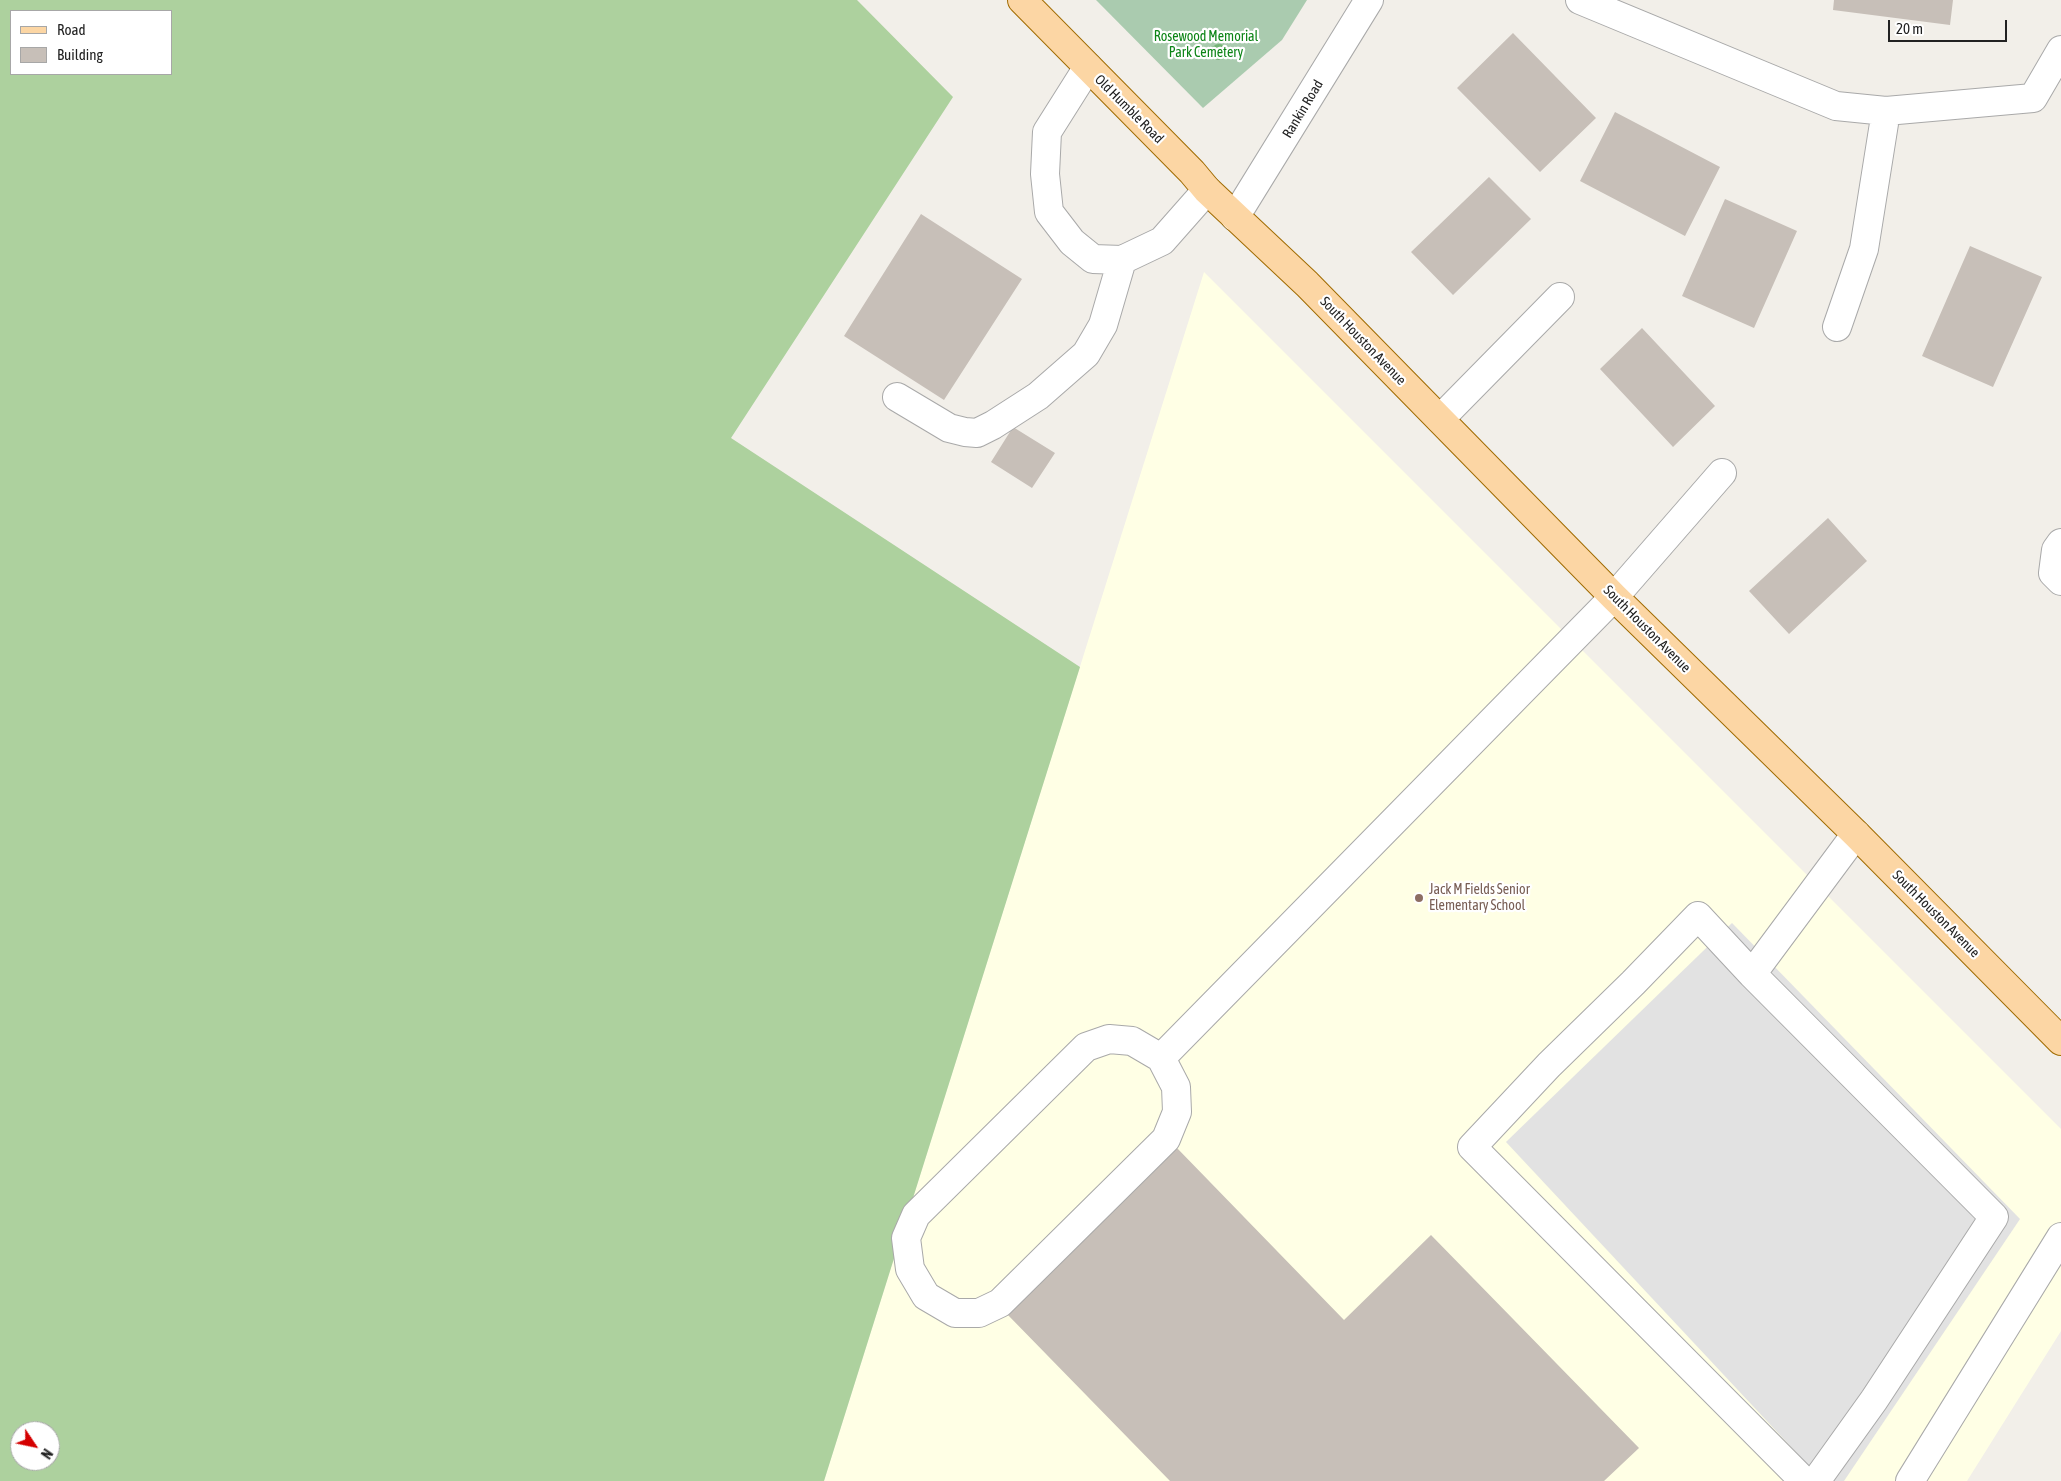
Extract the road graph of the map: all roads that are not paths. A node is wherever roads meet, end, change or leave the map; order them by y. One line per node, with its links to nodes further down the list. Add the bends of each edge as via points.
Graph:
1 (1022, 0): 5 (main road, Old Humble Road)
2 (1369, 0): 8 (street, Rankin Road)
3 (1580, 0): 6 (street, via 1836,106)
4 (2061, 50): 6 (street, via 2033,98)
5 (1088, 67): 7 (main road, Old Humble Road); 9 (street, via 1047,132 1045,174 1049,212 1072,242 1093,259)
6 (1886, 111): 11 (street, via 1864,250)
7 (1207, 190): 8 (main road, Old Humble Road); 9 (street, via 1162,241)
8 (1235, 217): 13 (main road, South Houston Avenue, via 1307,284)
9 (1122, 260): 12 (street, via 1103,325 1086,354 1038,396 1000,420 977,433 965,432 949,428)
10 (1560, 297): 13 (street)
11 (1837, 327)
12 (897, 397)
13 (1440, 420): 17 (main road, South Houston Avenue)
14 (1722, 473): 17 (street)
15 (2061, 543): 16 (street, via 2056,550 2054,573)
16 (2061, 581)
17 (1614, 597): 18 (main road, South Houston Avenue); 21 (street)
18 (1856, 834): 19 (street); 20 (main road, South Houston Avenue)
19 (1752, 974): 23 (street, via 1698,916 1472,1147); 24 (street, via 1994,1217 1874,1400)
20 (2061, 1041)
21 (1161, 1058): 21 (street, via 1176,1087 1177,1112 1166,1139 1000,1304 979,1314 955,1313 926,1296 910,1269 906,1238 916,1215 1086,1047 1109,1039 1132,1041)
22 (2061, 1237): 25 (street)
23 (1804, 1481)
24 (1816, 1481)
25 (1910, 1481)

